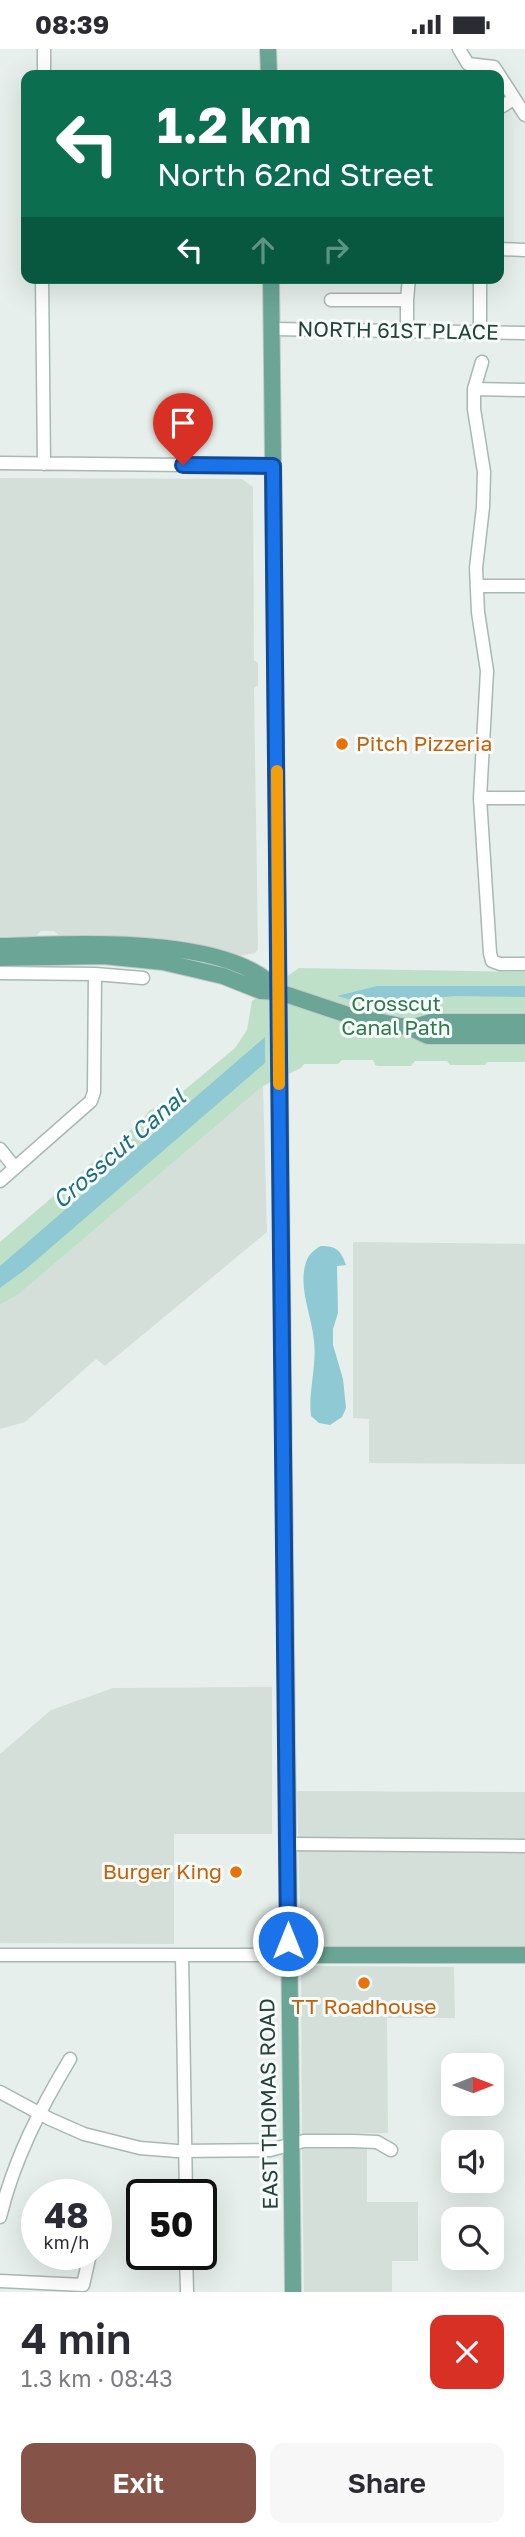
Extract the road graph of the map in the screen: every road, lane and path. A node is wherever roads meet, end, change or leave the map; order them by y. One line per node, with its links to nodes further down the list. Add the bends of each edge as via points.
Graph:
1 (44, 49): 5 (street)
2 (268, 49): 6 (main road)
3 (459, 49): 4 (street)
4 (470, 69): 7 (street)
5 (44, 70)
6 (269, 70)
7 (496, 70)
8 (504, 83): 9 (street)
9 (514, 99): 10 (street); 11 (street)
10 (504, 105)
11 (525, 115)
12 (504, 249): 13 (street)
13 (525, 250)
14 (42, 284): 28 (street)
15 (271, 284): 20 (main road, EAST THOMAS ROAD)
16 (408, 284): 19 (street)
17 (480, 284): 22 (street)
18 (331, 300): 19 (street)
19 (407, 300): 21 (street)
20 (272, 329): 21 (street, NORTH 61ST PLACE); 29 (main road, EAST THOMAS ROAD)
21 (407, 331): 22 (street, NORTH 61ST PLACE)
22 (480, 332): 23 (street, NORTH 61ST PLACE)
23 (525, 333)
24 (482, 362): 25 (street)
25 (474, 389): 26 (street); 30 (street, via 484,484)
26 (525, 390)
27 (0, 463): 28 (street)
28 (44, 464): 29 (street)
29 (273, 466): 41 (main road, EAST THOMAS ROAD)
30 (477, 586): 31 (street); 32 (street, via 487,671)
31 (525, 586)
32 (480, 798): 33 (street); 37 (street, via 492,961)
33 (525, 798)
34 (0, 946): 35 (main road)
35 (111, 950): 36 (main road); 41 (main road, via 161,947 218,959 261,975)
36 (0, 958)
37 (525, 964)
38 (0, 973): 39 (street)
39 (94, 974): 40 (street); 46 (street, via 91,1101)
40 (143, 978)
41 (279, 992): 43 (main road, via 351,1016); 48 (main road, EAST THOMAS ROAD)
42 (525, 1022): 43 (main road, via 431,1022)
43 (411, 1028): 44 (main road, via 428,1036)
44 (525, 1036)
45 (0, 1149): 46 (street)
46 (15, 1168): 47 (street)
47 (0, 1181)
48 (288, 1844): 49 (street); 52 (main road, EAST THOMAS ROAD)
49 (525, 1846)
50 (0, 1955): 51 (street)
51 (182, 1955): 52 (street); 59 (street)
52 (288, 1955): 53 (main road); 57 (main road, EAST THOMAS ROAD)
53 (525, 1955)
54 (70, 2059): 56 (street)
55 (0, 2092): 56 (street)
56 (39, 2113): 59 (street, via 118,2144); 61 (street, via 14,2166)
57 (291, 2146): 58 (street, via 304,2141 377,2142); 59 (street); 66 (main road, EAST THOMAS ROAD)
58 (391, 2150)
59 (185, 2151): 60 (street)
60 (186, 2179)
61 (0, 2217)
62 (86, 2270): 64 (street, via 83,2285)
63 (186, 2270): 65 (street)
64 (0, 2281)
65 (187, 2292)
66 (293, 2292)

